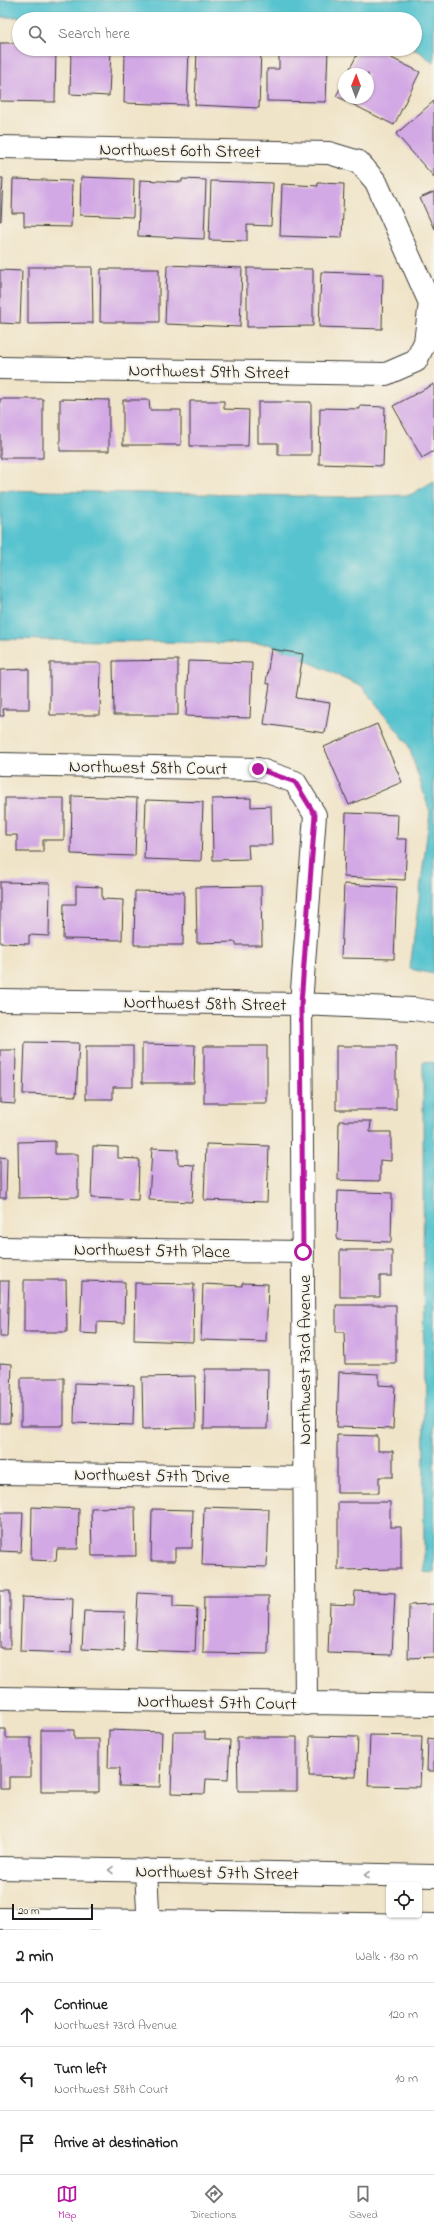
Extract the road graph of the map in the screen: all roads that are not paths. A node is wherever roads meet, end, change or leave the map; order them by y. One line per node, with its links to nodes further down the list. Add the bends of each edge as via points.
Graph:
1 (0, 147): 2 (street, Northwest 60th Street, via 329,153 359,162 376,182 430,303 425,342)
2 (416, 361): 3 (street, Northwest 59th Street, via 386,374)
3 (0, 368)
4 (0, 764): 5 (street, Northwest 58th Court, via 258,769)
5 (295, 782): 7 (street, Northwest 73rd Avenue, via 315,815)
6 (0, 1000): 7 (street, Northwest 58th Street)
7 (301, 1004): 8 (street, Northwest 58th Street, via 414,1008); 10 (street, Northwest 73rd Avenue)
8 (434, 1012)
9 (0, 1248): 10 (street, Northwest 57th Place)
10 (303, 1252): 12 (street, Northwest 73rd Avenue)
11 (0, 1473): 12 (street, Northwest 57th Drive)
12 (304, 1478): 14 (street, Northwest 73rd Avenue)
13 (0, 1698): 14 (street, Northwest 57th Court)
14 (306, 1704): 15 (street, Northwest 57th Court)
15 (434, 1705)
16 (0, 1868): 17 (street, Northwest 57th Street, one-way to 16)
17 (146, 1870): 18 (street, Northwest 57th Street, one-way to 17); 20 (street)
18 (434, 1876)
19 (0, 1919): 20 (street)
20 (149, 1925): 21 (street)
21 (434, 1925)

